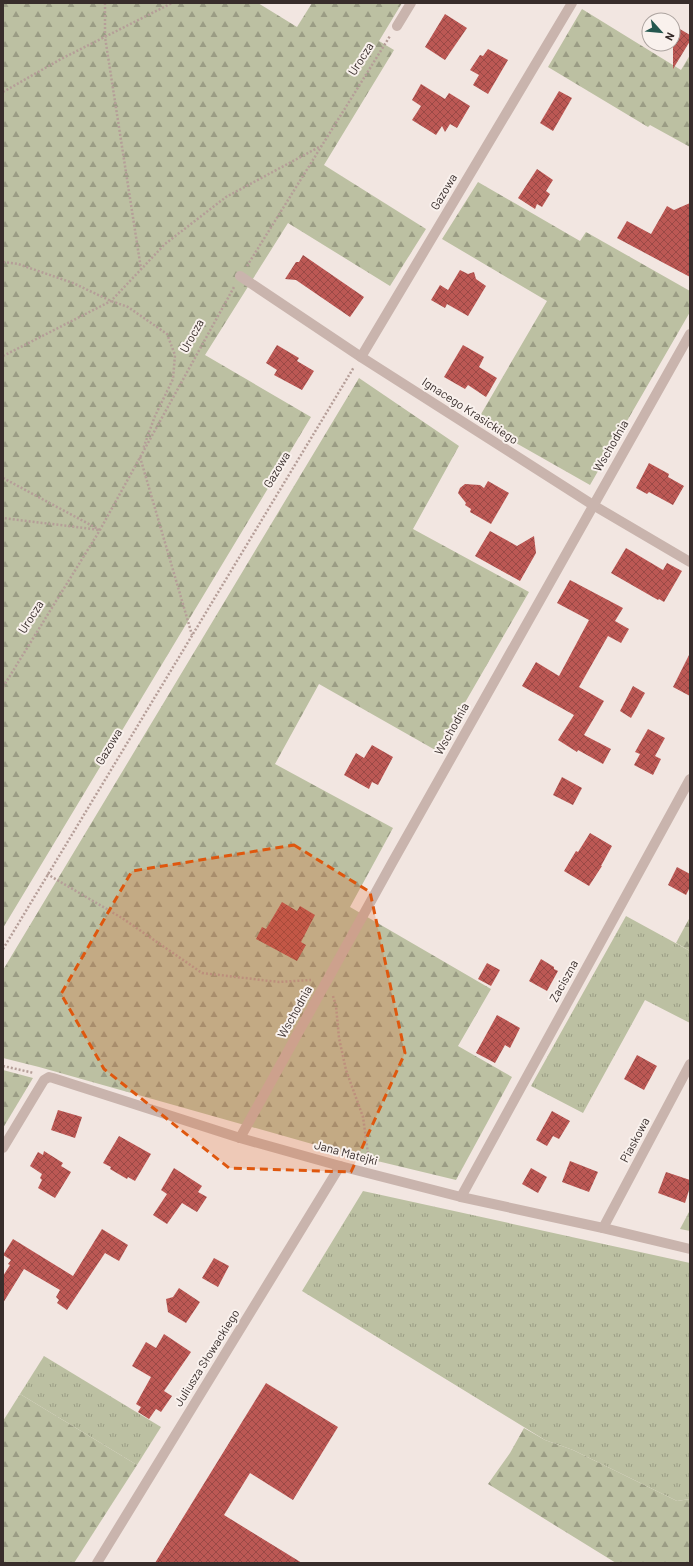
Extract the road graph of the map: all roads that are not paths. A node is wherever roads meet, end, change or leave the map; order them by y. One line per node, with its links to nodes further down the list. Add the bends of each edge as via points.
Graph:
1 (411, 3): 3 (street)
2 (572, 3): 6 (street, Gazowa)
3 (397, 26)
4 (240, 276): 6 (street, Ignacego Krasickiego)
5 (690, 334): 7 (street, Wschodnia)
6 (361, 357): 7 (street, Ignacego Krasickiego)
7 (593, 505): 8 (street, Ignacego Krasickiego); 11 (street, Wschodnia)
8 (690, 562)
9 (690, 779): 14 (street, Zaciszna)
10 (690, 1064): 15 (street, Piaskowa)
11 (240, 1138): 12 (street, Jana Matejki, via 60,1079 49,1078 44,1080); 13 (street, Jana Matejki)
12 (3, 1148)
13 (340, 1166): 14 (street, Jana Matejki); 17 (street, Juliusza Słowackiego)
14 (461, 1197): 15 (street, Jana Matejki)
15 (603, 1228): 16 (street, Jana Matejki)
16 (690, 1249)
17 (97, 1563)

